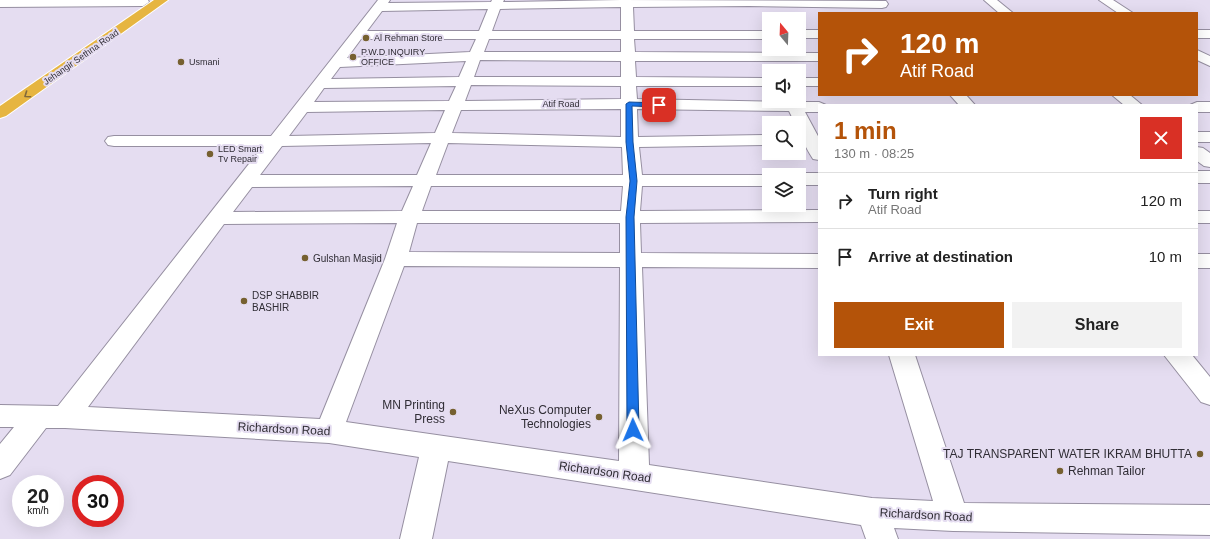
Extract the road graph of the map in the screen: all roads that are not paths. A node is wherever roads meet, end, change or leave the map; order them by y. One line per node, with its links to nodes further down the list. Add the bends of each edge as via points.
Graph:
1 (162, 0): 46 (highway, Jehangir Sethna Road, one-way to 46)
2 (990, 0): 9 (street)
3 (1105, 0): 10 (street)
4 (61, 1): 5 (street); 7 (street)
5 (144, 1): 34 (highway, Jehangir Sethna Road)
6 (748, 1): 8 (street); 11 (street); 14 (street)
7 (0, 3)
8 (882, 6)
9 (1006, 12)
10 (1125, 12)
11 (627, 16): 13 (street); 13 (street); 15 (street); 21 (street)
12 (374, 17): 13 (street); 13 (street); 24 (street)
13 (491, 17): 20 (street)
14 (762, 28)
15 (762, 34)
16 (806, 34): 17 (street)
17 (818, 34)
18 (1198, 34): 19 (street)
19 (1210, 34)
20 (475, 56): 21 (street); 24 (street); 26 (street)
21 (629, 57): 22 (street); 27 (street)
22 (772, 57): 23 (street); 25 (street)
23 (818, 57)
24 (337, 62): 31 (street)
25 (775, 64)
26 (465, 81): 27 (street); 31 (street); 35 (street)
27 (629, 82): 28 (street); 36 (street)
28 (762, 82)
29 (806, 82): 30 (street)
30 (818, 82)
31 (321, 84): 41 (street)
32 (959, 96): 38 (street)
33 (1121, 96): 39 (street)
34 (0, 98)
35 (456, 104): 36 (street, Atif Road); 41 (street, Atif Road); 49 (street)
36 (629, 104): 37 (street, Atif Road); 54 (street)
37 (762, 104)
38 (966, 104)
39 (1133, 104)
40 (806, 105): 42 (street, Atif Road)
41 (304, 107): 53 (street)
42 (818, 107)
43 (1198, 107): 44 (street)
44 (1210, 107)
45 (796, 108): 50 (street)
46 (0, 113)
47 (1198, 137): 48 (street)
48 (1210, 137)
49 (442, 138): 53 (street); 54 (street); 62 (street)
50 (810, 139): 55 (street)
51 (762, 140): 54 (street)
52 (114, 141): 53 (street)
53 (277, 141): 64 (street)
54 (630, 142): 65 (street)
55 (818, 153)
56 (1198, 153): 57 (street)
57 (1210, 162)
58 (1198, 177): 59 (street)
59 (1210, 177)
60 (806, 179): 61 (street)
61 (818, 179)
62 (426, 180): 64 (street); 65 (street); 71 (street)
63 (762, 180): 65 (street)
64 (247, 181): 70 (street)
65 (634, 181): 67 (street)
66 (818, 216): 67 (street)
67 (630, 217): 71 (street); 73 (street)
68 (1198, 217): 69 (street)
69 (1210, 217)
70 (218, 218): 71 (street); 81 (street)
71 (409, 218): 72 (street)
72 (396, 259): 73 (street); 82 (street)
73 (631, 260): 74 (street); 85 (street)
74 (818, 261)
75 (1198, 261): 76 (street)
76 (1210, 261)
77 (902, 356): 86 (street)
78 (1179, 356): 79 (street)
79 (1210, 394)
80 (0, 416): 81 (street, Richardson Road)
81 (52, 417): 82 (street, Richardson Road); 84 (street)
82 (329, 431): 83 (street, Richardson Road)
83 (436, 447): 85 (street, Richardson Road); 89 (street)
84 (0, 466)
85 (634, 476): 88 (street, Richardson Road)
86 (953, 517): 87 (street, Richardson Road); 88 (street, Richardson Road)
87 (1210, 520)
88 (877, 525)
89 (416, 539)

